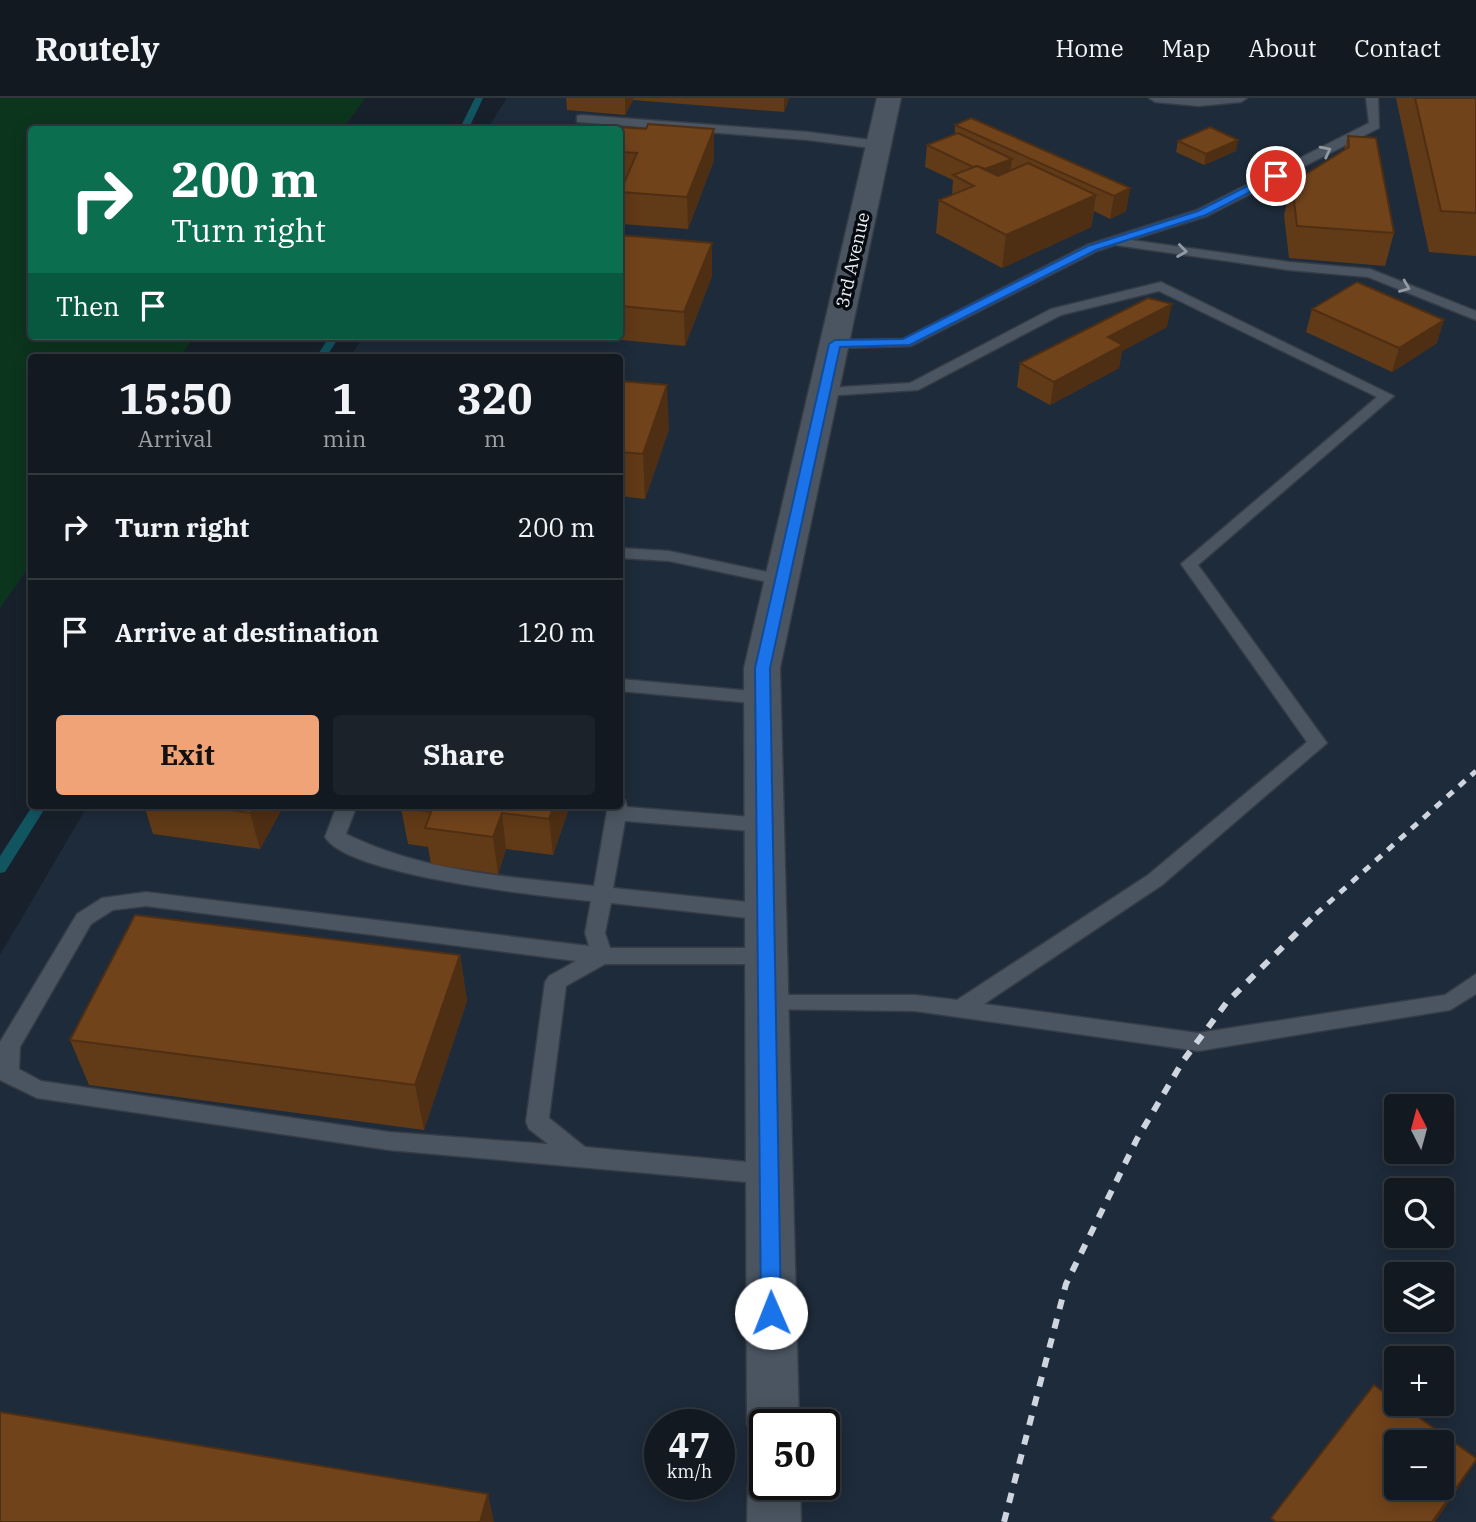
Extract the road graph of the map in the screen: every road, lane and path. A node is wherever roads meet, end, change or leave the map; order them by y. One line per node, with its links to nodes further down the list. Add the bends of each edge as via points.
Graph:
1 (889, 98): 6 (main road, 3rd Avenue)
2 (1155, 98): 3 (lane, via 1199,102)
3 (1241, 98)
4 (1371, 98): 7 (lane, one-way to 4, via 1202,213 1376,125)
5 (581, 119): 6 (lane)
6 (879, 145): 9 (main road, 3rd Avenue)
7 (1114, 241): 8 (lane, one-way to 8, via 1370,273); 9 (lane, via 906,343)
8 (1476, 316)
9 (835, 344): 10 (main road, 3rd Avenue)
10 (824, 392): 12 (main road, 3rd Avenue); 24 (lane, via 913,387 1056,312 1161,286 1387,396 1189,564 1318,743 1155,880)
11 (623, 553): 12 (lane, via 669,556)
12 (782, 580): 14 (main road, 3rd Avenue, via 762,668)
13 (623, 685): 14 (lane)
14 (763, 698): 17 (main road, 3rd Avenue)
15 (345, 809): 18 (lane, via 335,837 402,867)
16 (617, 809): 17 (lane); 18 (lane)
17 (765, 825): 19 (main road, 3rd Avenue)
18 (603, 894): 19 (lane); 20 (lane, via 595,933)
19 (766, 912): 21 (main road, 3rd Avenue)
20 (602, 956): 21 (lane); 25 (lane, via 556,982 537,1122); 25 (lane, via 146,899 108,903 84,919 9,1046 8,1074 37,1088 388,1141)
21 (766, 956): 23 (main road, 3rd Avenue)
22 (1476, 982): 24 (lane, via 1450,1002 1198,1042)
23 (767, 1003): 24 (lane, via 915,1003); 26 (main road, 3rd Avenue)
24 (960, 1009)
25 (580, 1156): 26 (lane)
26 (769, 1174): 27 (main road, 3rd Avenue)
27 (773, 1409)
28 (774, 1500): 29 (main road)
29 (774, 1522)

